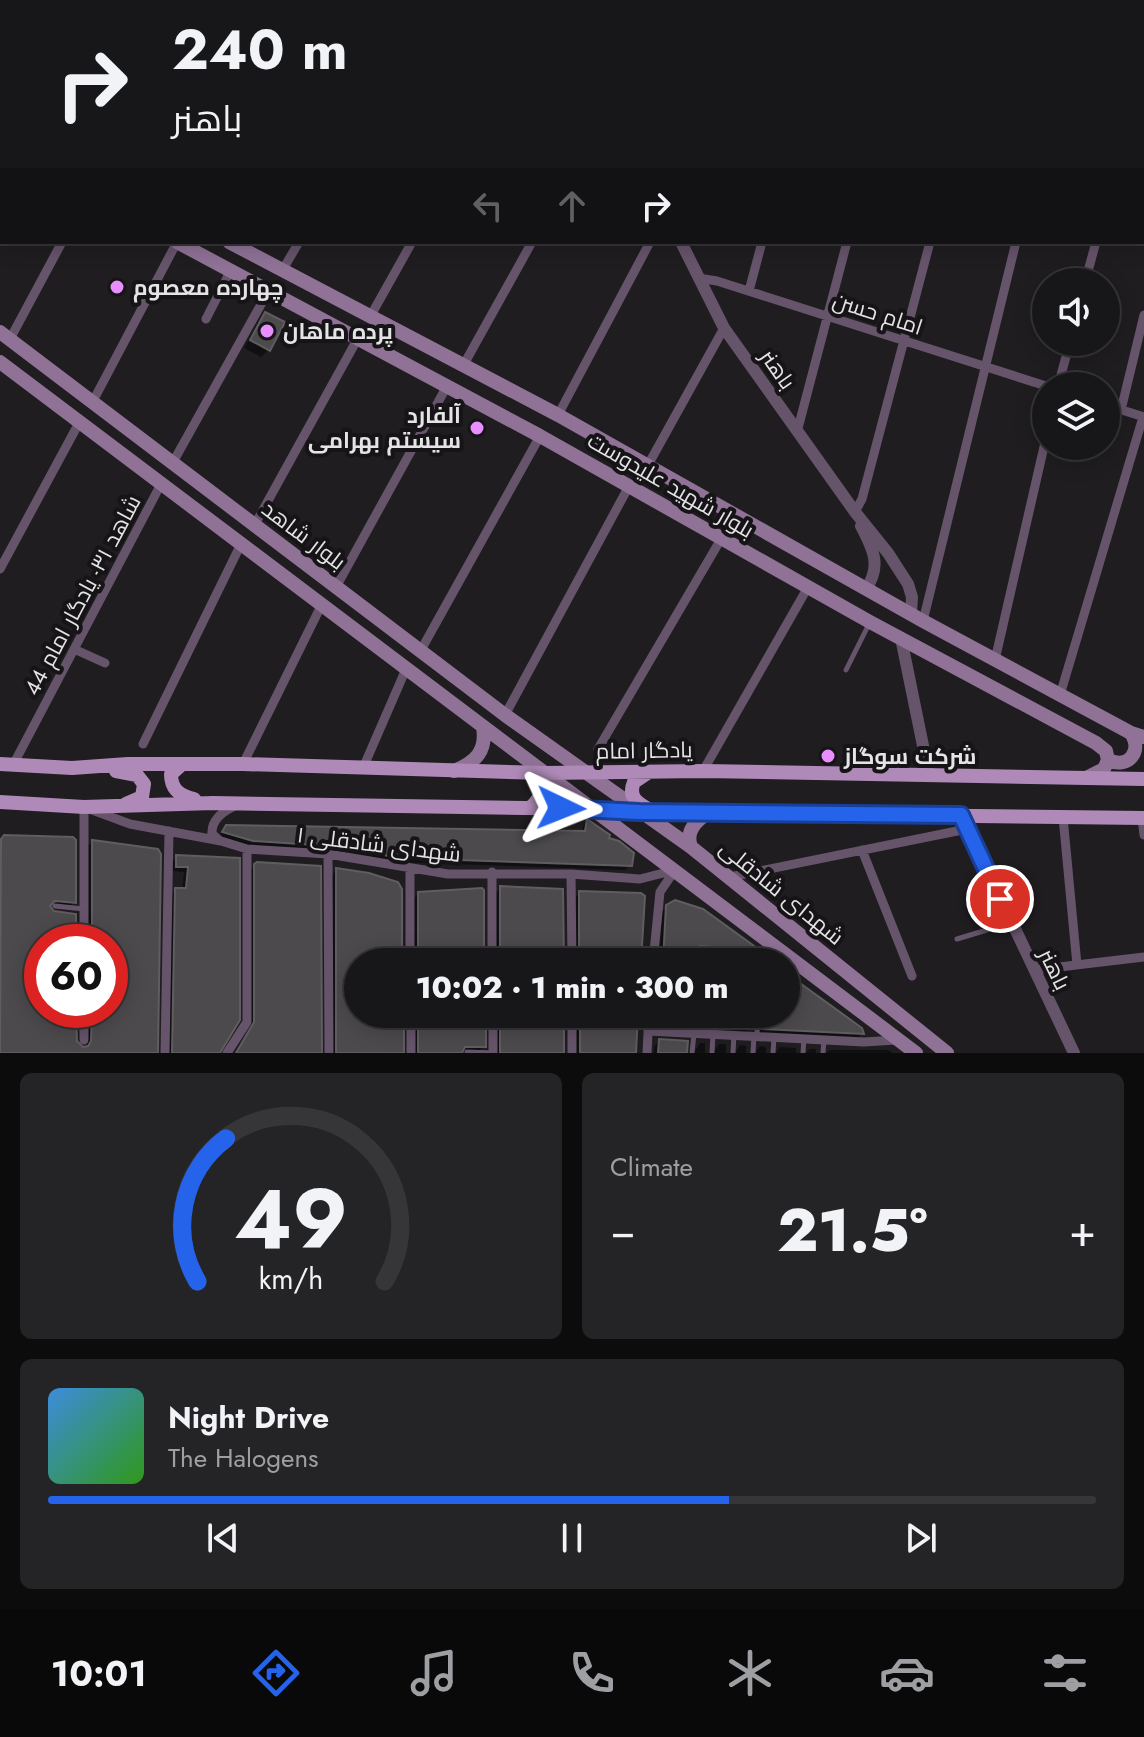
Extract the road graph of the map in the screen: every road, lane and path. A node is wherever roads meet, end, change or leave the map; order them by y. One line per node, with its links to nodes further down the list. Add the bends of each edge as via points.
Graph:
1 (61, 244): 26 (street)
2 (176, 244): 36 (street)
3 (181, 244): 16 (main road, بلوار شهید علیدوست)
4 (233, 244): 17 (main road, بلوار شهید علیدوست)
5 (298, 244): 17 (street)
6 (411, 244): 23 (street)
7 (531, 244): 31 (street)
8 (649, 244): 38 (street)
9 (682, 244): 18 (street, باهنر)
10 (761, 244): 20 (street)
11 (846, 244): 22 (street)
12 (929, 244): 28 (street)
13 (1015, 244): 32 (street)
14 (1095, 244): 15 (street)
15 (1089, 268)
16 (231, 270): 19 (main road, بلوار شهید علیدوست); 24 (street)
17 (282, 271): 23 (main road, بلوار شهید علیدوست)
18 (698, 278): 20 (street, امام حسن); 25 (street, باهنر)
19 (269, 290): 27 (main road, بلوار شهید علیدوست); 44 (street)
20 (749, 291): 22 (street, امام حسن)
21 (1144, 315): 37 (street)
22 (827, 316): 28 (street, امام حسن); 41 (street)
23 (370, 317): 29 (main road, بلوار شهید علیدوست)
24 (206, 319)
25 (724, 328): 41 (street, باهنر); 45 (street)
26 (5, 335): 36 (main road, بلوار شاهد)
27 (358, 338): 33 (main road, بلوار شهید علیدوست); 49 (street)
28 (904, 341): 32 (street, امام حسن); 48 (street)
29 (430, 349): 31 (main road, بلوار شهید علیدوست); 33 (main road)
30 (0, 362): 40 (main road, بلوار شاهد)
31 (463, 366): 38 (main road, بلوار شهید علیدوست)
32 (984, 366): 34 (street, امام حسن); 57 (street)
33 (418, 370): 35 (main road, بلوار شهید علیدوست)
34 (1032, 381)
35 (447, 386): 42 (main road, بلوار شهید علیدوست); 53 (street)
36 (92, 403): 44 (main road, بلوار شاهد)
37 (1121, 410): 39 (street)
38 (558, 415): 45 (main road, بلوار شهید علیدوست)
39 (1143, 417): 66 (street)
40 (80, 421): 46 (main road, بلوار شاهد); 52 (street)
41 (797, 432): 48 (street, باهنر)
42 (540, 436): 47 (main road, بلوار شهید علیدوست); 61 (street)
43 (1041, 460): 62 (street)
44 (172, 464): 49 (main road, بلوار شاهد)
45 (648, 465): 55 (main road, بلوار شهید علیدوست)
46 (161, 484): 51 (main road, بلوار شاهد); 60 (street, شاهد ۳۱- یادگار امام 44)
47 (629, 486): 50 (main road, بلوار شهید علیدوست); 67 (street)
48 (855, 512): 55 (street, باهنر, via 877,567); 57 (street, باهنر, via 908,584)
49 (254, 526): 53 (main road, بلوار شاهد)
50 (721, 539): 54 (main road, بلوار شهید علیدوست); 71 (street)
51 (241, 544): 56 (main road, بلوار شاهد); 70 (street)
52 (0, 569)
53 (336, 587): 61 (main road, بلوار شاهد)
54 (808, 587): 58 (main road, بلوار شهید علیدوست); 79 (street)
55 (866, 589): 57 (main road, بلوار شهید علیدوست)
56 (321, 606): 64 (main road, بلوار شاهد); 74 (street)
57 (917, 618): 62 (main road, بلوار شهید علیدوست)
58 (870, 622): 59 (main road, بلوار شهید علیدوست); 65 (lane)
59 (901, 638): 72 (main road, بلوار شهید علیدوست, via 1096,743); 83 (street)
60 (74, 649): 63 (street); 73 (street, شاهد ۳۱- یادگار امام 44)
61 (421, 650): 67 (main road, بلوار شاهد)
62 (995, 660): 66 (main road, بلوار شهید علیدوست)
63 (105, 663)
64 (406, 669): 68 (main road, بلوار شاهد); 77 (street)
65 (846, 670)
66 (1060, 695): 69 (main road, بلوار شهید علیدوست)
67 (505, 715): 82 (main road, بلوار شاهد)
68 (483, 727): 78 (main road, via 483,751); 81 (main road, بلوار شاهد)
69 (1138, 735): 72 (main road, via 1132,758 1125,763)
70 (143, 744)
71 (598, 749)
72 (1108, 760): 84 (main road, via 1104,769)
73 (7, 764): 76 (main road, یادگار امام)
74 (243, 764): 75 (main road, یادگار امام); 77 (main road, یادگار امام)
75 (181, 765): 76 (main road, یادگار امام); 87 (main road, via 171,774 177,792)
76 (72, 768): 89 (main road, via 137,775 144,784 142,797)
77 (363, 768): 78 (main road, یادگار امام)
78 (454, 771): 81 (main road, یادگار امام)
79 (703, 771): 80 (main road, یادگار امام); 83 (main road, یادگار امام)
80 (649, 772): 82 (main road, یادگار امام); 94 (main road, via 634,782 631,793)
81 (539, 773): 82 (main road, یادگار امام); 91 (main road, via 541,793); 92 (main road, شهدای شادقلی)
82 (583, 773): 93 (main road, شهدای شادقلی)
83 (929, 775): 84 (main road, یادگار امام)
84 (1086, 778): 85 (main road, یادگار امام)
85 (1144, 779)
86 (0, 802): 90 (main road)
87 (213, 803): 88 (main road); 89 (main road)
88 (242, 803): 91 (main road); 101 (street, via 215,821 212,834)
89 (118, 806): 90 (main road)
90 (84, 807): 99 (street, شهدای شادقلی ۱); 112 (street)
91 (530, 808): 92 (main road)
92 (591, 809): 93 (main road); 107 (main road, شهدای شادقلی)
93 (639, 812): 94 (main road); 102 (main road, شهدای شادقلی)
94 (655, 812): 95 (main road)
95 (709, 812): 98 (main road); 102 (main road, via 694,823)
96 (1063, 817): 97 (main road); 98 (main road); 123 (street)
97 (1143, 818): 100 (street)
98 (964, 822): 104 (street); 113 (street, باهنر)
99 (169, 831): 101 (street, شهدای شادقلی ۱); 144 (street)
100 (1144, 835)
101 (221, 841): 103 (street, شهدای شادقلی ۱)
102 (691, 847): 110 (main road, شهدای شادقلی)
103 (247, 849): 105 (street, شهدای شادقلی ۱); 145 (street, via 247,1022)
104 (862, 850): 110 (street); 125 (street)
105 (328, 854): 106 (street, شهدای شادقلی ۱); 146 (street)
106 (410, 868): 108 (street, شهدای شادقلی ۱, via 448,874); 116 (street)
107 (675, 870): 109 (street, شهدای شادقلی ۱, via 640,879); 119 (street, via 660,892); 120 (main road, شهدای شادقلی)
108 (492, 872): 109 (street, شهدای شادقلی ۱); 117 (street)
109 (571, 874): 118 (street)
110 (730, 877): 142 (main road, شهدای شادقلی)
111 (55, 906): 112 (lane)
112 (84, 909): 114 (street)
113 (1011, 923): 115 (lane); 124 (street, باهنر)
114 (84, 924)
115 (957, 939)
116 (410, 948)
117 (492, 948)
118 (572, 948)
119 (654, 948)
120 (777, 948)
121 (1144, 957): 123 (street)
122 (800, 965): 141 (main road, شهدای شادقلی)
123 (1077, 965): 124 (street)
124 (1034, 970): 159 (street, باهنر)
125 (912, 976)
126 (84, 1028): 140 (street)
127 (411, 1028): 147 (street)
128 (493, 1028): 148 (street)
129 (572, 1028): 149 (street)
130 (648, 1028): 132 (street)
131 (757, 1028): 136 (lane)
132 (648, 1031): 133 (street); 150 (street)
133 (694, 1033): 134 (street); 151 (lane)
134 (713, 1033): 135 (street); 152 (lane)
135 (734, 1034): 136 (street); 153 (lane)
136 (756, 1035): 137 (street); 154 (lane)
137 (774, 1036): 138 (street); 155 (lane)
138 (804, 1038): 139 (street); 156 (lane)
139 (824, 1039): 141 (street); 157 (lane)
140 (84, 1040)
141 (898, 1040): 158 (main road, شهدای شادقلی)
142 (942, 1051)
143 (467, 1052): 148 (lane)
144 (165, 1053)
145 (227, 1053)
146 (329, 1053)
147 (411, 1053)
148 (493, 1053)
149 (572, 1053)
150 (647, 1053)
151 (692, 1053)
152 (712, 1053)
153 (733, 1053)
154 (753, 1053)
155 (773, 1053)
156 (803, 1053)
157 (823, 1053)
158 (916, 1053)
159 (1074, 1053)

